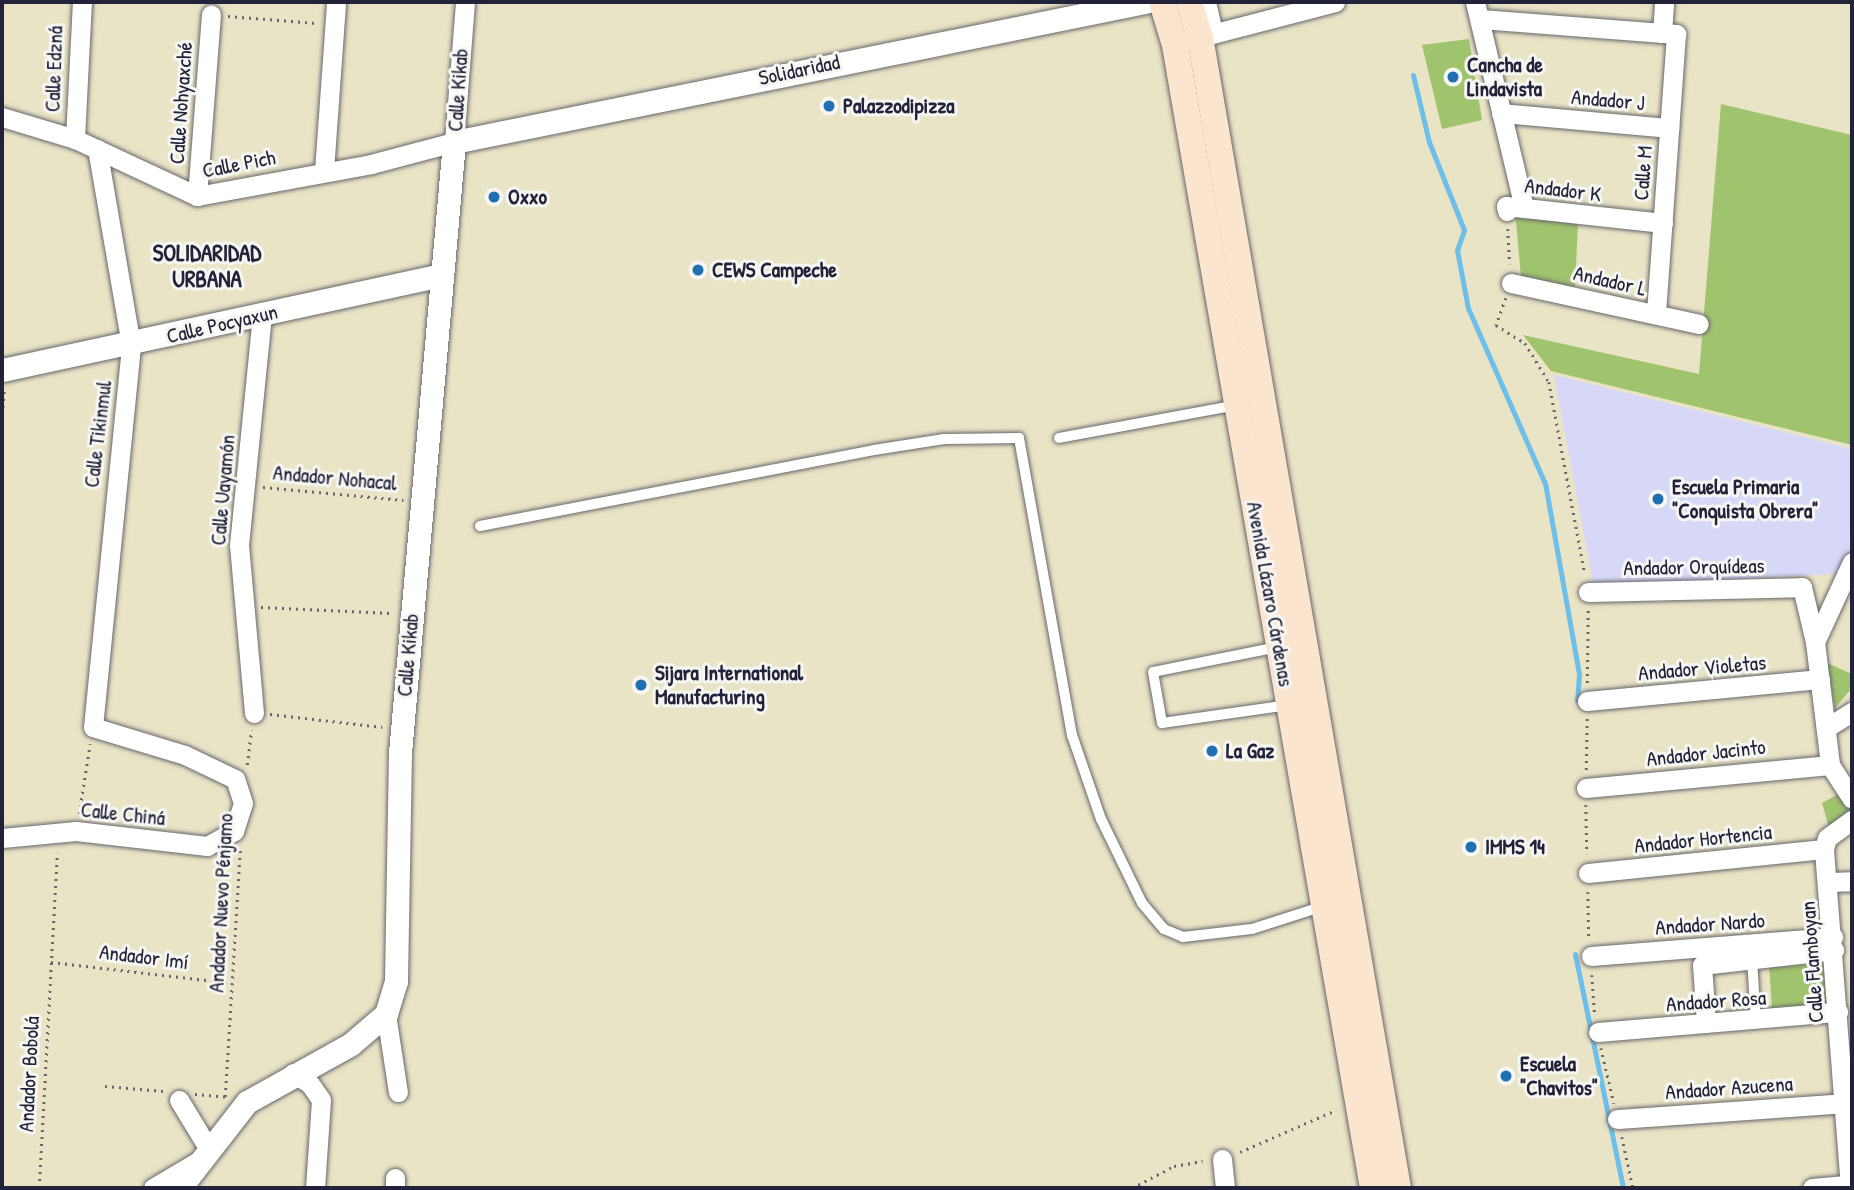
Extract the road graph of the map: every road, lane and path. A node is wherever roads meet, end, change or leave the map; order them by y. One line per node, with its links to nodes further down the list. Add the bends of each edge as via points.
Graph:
1 (82, 2): 18 (street, Calle Edzná)
2 (336, 2): 12 (street)
3 (465, 2): 19 (street, Calle Kikab)
4 (1145, 2): 19 (street, Solidaridad)
5 (1163, 2): 14 (main road, Avenida Lázaro Cárdenas)
6 (1189, 2): 14 (main road, Avenida Lázaro Cárdenas)
7 (1206, 2): 14 (street)
8 (1335, 2): 14 (street)
9 (1664, 2): 13 (street, Calle M)
10 (1477, 10): 13 (street); 15 (street)
11 (211, 15): 12 (path); 22 (street, Calle Nohyaxché)
12 (333, 25): 21 (street)
13 (1669, 34): 17 (street, Calle M)
14 (1196, 38): 32 (main road, Avenida Lázaro Cárdenas); 56 (main road, Avenida Lázaro Cárdenas)
15 (1501, 113): 17 (street, Andador J); 23 (street)
16 (2, 117): 18 (street, Calle Pich)
17 (1669, 128): 24 (street, Calle M)
18 (75, 139): 20 (street, Calle Pich)
19 (454, 142): 21 (street, Calle Pich); 25 (street, Calle Kikab)
20 (97, 149): 22 (street, Calle Pich); 30 (street, Calle Tikinmul)
21 (324, 171): 22 (street, Calle Pich)
22 (197, 196)
23 (1515, 209): 24 (street, Andador K); 26 (path)
24 (1662, 223): 28 (street, Calle M)
25 (442, 275): 27 (street, Calle Pocyaxun); 36 (street, Calle Kikab)
26 (1511, 284): 28 (street, Andador L); 39 (path, via 1496,325 1525,344 1549,382)
27 (262, 314): 30 (street, Calle Pocyaxun); 35 (street, Calle Uayamón)
28 (1656, 314): 29 (street, Andador L)
29 (1699, 324)
30 (131, 345): 31 (street, Calle Pocyaxun); 49 (street, Calle Tikinmul)
31 (4, 370): 33 (path)
32 (1237, 405): 34 (lane); 43 (main road, Avenida Lázaro Cárdenas)
33 (2, 415)
34 (1059, 438)
35 (246, 485): 36 (path, Andador Nohacal); 40 (street, Calle Uayamón, via 239,545)
36 (421, 502): 41 (street, Calle Kikab)
37 (480, 526): 65 (lane, via 874,450 944,439 1019,438 1072,735 1101,819 1142,903 1164,929 1183,937 1252,929)
38 (1852, 562): 42 (street)
39 (1588, 592): 42 (street, Andador Orquídeas, via 1802,587); 45 (path)
40 (244, 606): 41 (path); 47 (street, Calle Uayamón)
41 (412, 614): 51 (street, Calle Kikab)
42 (1815, 642): 44 (street)
43 (1279, 647): 46 (main road, Avenida Lázaro Cárdenas); 46 (lane, via 1153,671 1162,723)
44 (1820, 679): 45 (street, Andador Violetas); 50 (street)
45 (1587, 701): 53 (path)
46 (1289, 705): 56 (main road, Avenida Lázaro Cárdenas)
47 (254, 712): 51 (path); 55 (path, Andador Nuevo Pénjamo)
48 (1852, 712): 50 (street)
49 (93, 727): 55 (street, via 185,755 235,779); 58 (path)
50 (1826, 728): 52 (street)
51 (402, 730): 73 (street, Calle Kikab, via 396,981)
52 (1830, 765): 53 (street, Andador Jacinto); 54 (street)
53 (1586, 788)
54 (1852, 799)
55 (243, 803): 59 (street)
56 (1320, 810): 65 (main road, Avenida Lázaro Cárdenas); 66 (main road, Avenida Lázaro Cárdenas)
57 (1852, 820): 61 (street, via 1826,838)
58 (67, 831): 59 (street, Calle Chiná, via 207,846); 60 (street, Calle Chiná); 69 (path, Andador Bobolá)
59 (237, 837): 71 (path, Andador Nuevo Pénjamo)
60 (2, 838)
61 (1824, 849): 62 (street, Andador Hortencia); 64 (street, Calle Flamboyan)
62 (1588, 873)
63 (1852, 881): 64 (street)
64 (1829, 882): 67 (street, Calle Flamboyan)
65 (1324, 905): 66 (main road, Avenida Lázaro Cárdenas)
66 (1345, 950): 81 (main road, Avenida Lázaro Cárdenas); 96 (main road, Avenida Lázaro Cárdenas)
67 (1838, 953): 68 (street); 70 (street, Andador Nardo); 72 (street, Calle Flamboyan)
68 (1752, 959): 74 (lane); 75 (street, via 1702,965)
69 (51, 962): 71 (path, Andador Imí); 89 (path, Andador Bobolá)
70 (1592, 965): 76 (path)
71 (232, 984): 80 (path, Andador Nuevo Pénjamo)
72 (1838, 1012): 74 (street, Andador Rosa); 77 (street, Calle Flamboyan)
73 (386, 1014): 78 (street, via 351,1044); 79 (street)
74 (1756, 1022): 75 (street, Andador Rosa)
75 (1706, 1023): 76 (street, Andador Rosa)
76 (1598, 1032): 84 (path)
77 (1847, 1056): 83 (street, Calle Flamboyan)
78 (293, 1073): 86 (street, via 247,1102); 92 (street, via 310,1084 321,1100)
79 (398, 1092)
80 (225, 1097)
81 (1358, 1099): 87 (path); 95 (main road, Avenida Lázaro Cárdenas)
82 (179, 1100): 86 (street)
83 (1847, 1111): 84 (street, Andador Azucena); 85 (street, Calle Flamboyan)
84 (1617, 1119): 97 (path)
85 (1849, 1140): 88 (street, Calle Flamboyan)
86 (207, 1155): 90 (street); 91 (street)
87 (1222, 1159): 93 (path, via 1174,1166); 94 (street)
88 (1849, 1187): 98 (street)
89 (39, 1188)
90 (153, 1188)
91 (180, 1188)
92 (315, 1188)
93 (1132, 1188)
94 (1226, 1188)
95 (1373, 1188)
96 (1398, 1188)
97 (1633, 1188)
98 (1812, 1188)

